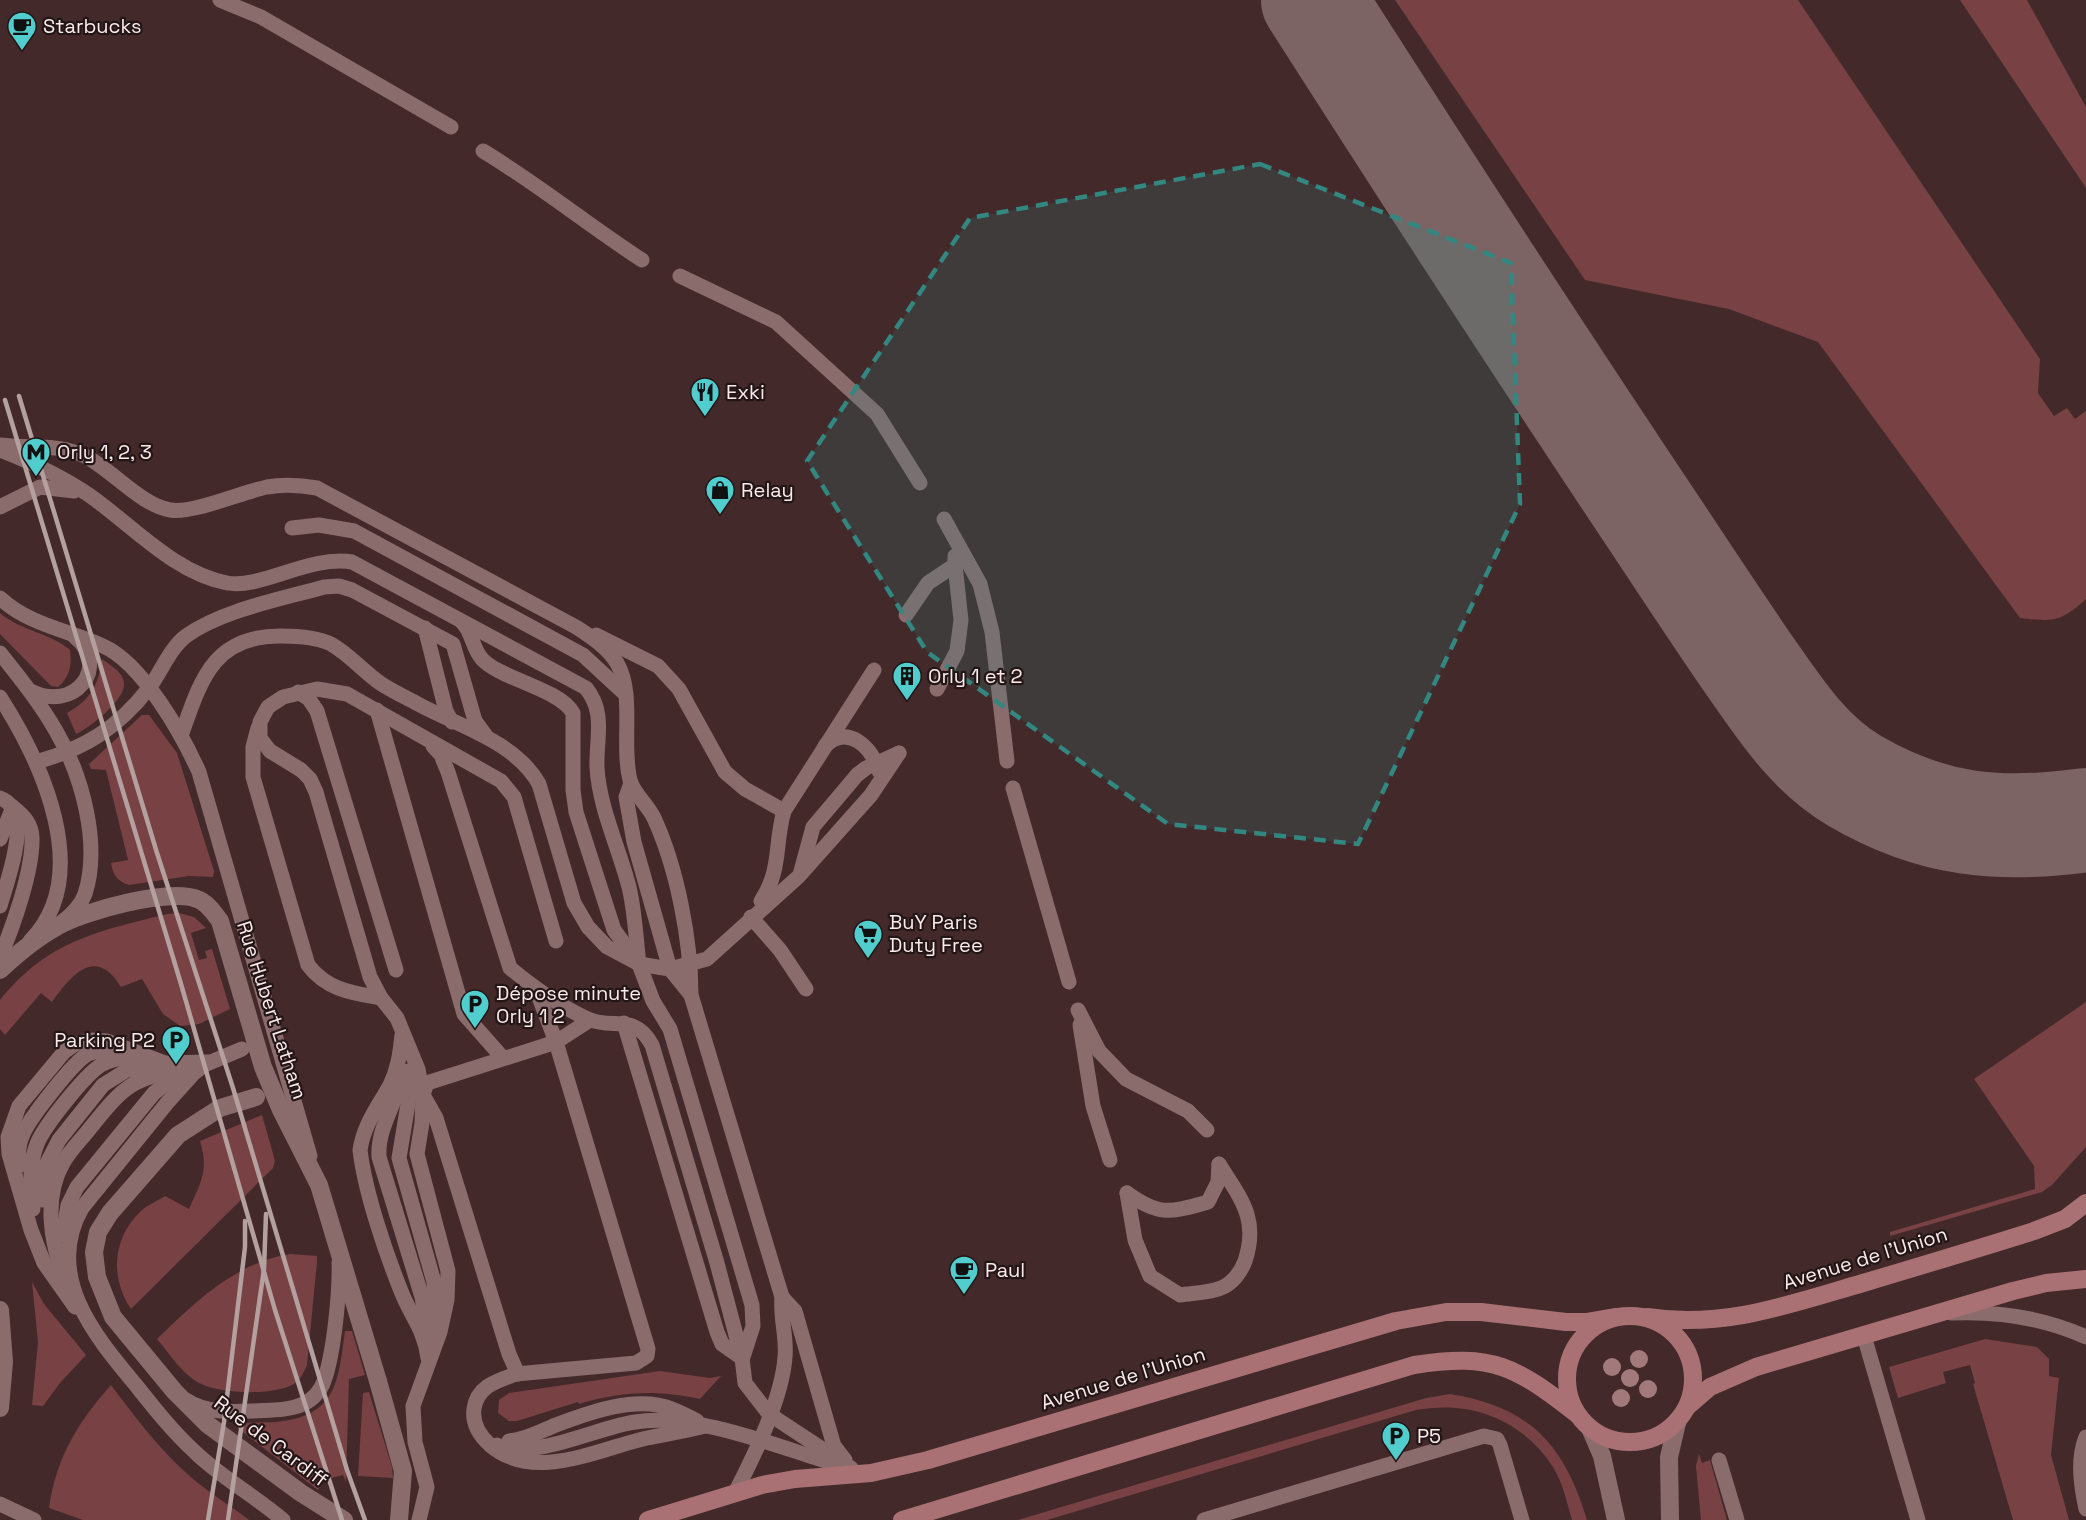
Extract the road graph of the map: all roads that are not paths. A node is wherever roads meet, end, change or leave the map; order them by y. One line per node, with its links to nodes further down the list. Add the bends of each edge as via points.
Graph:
1 (220, 0): 2 (lane, via 261,17)
2 (451, 127)
3 (483, 151): 4 (lane, via 524,175)
4 (642, 260)
5 (680, 276): 8 (lane, via 776,322 877,414)
6 (0, 445): 18 (lane, via 54,447 85,456 156,505 171,510 268,487 292,484 317,488)
7 (0, 450): 9 (lane, via 37,465)
8 (920, 483)
9 (89, 495): 10 (lane, via 65,488 40,488); 17 (lane, via 170,555 214,579 247,582 337,559 352,562)
10 (0, 507)
11 (944, 519): 13 (lane)
12 (292, 528): 27 (lane, via 319,525 354,531 583,654)
13 (954, 538): 14 (lane); 37 (lane, via 980,584 993,632)
14 (955, 565): 16 (lane, via 928,583); 24 (lane, via 961,620 957,651)
15 (0, 598): 20 (lane, via 21,614)
16 (906, 615)
17 (460, 620): 53 (lane, via 468,628 482,659 570,708 574,720 576,812 615,930); 53 (lane, via 572,678 592,695 600,716 597,768 629,889)
18 (576, 627): 27 (lane, via 600,644 616,662); 45 (lane, via 658,666 679,689 725,772 745,789)
19 (425, 628): 23 (lane, via 352,590 324,587 216,620 185,637); 31 (lane); 33 (lane, via 453,644 475,721)
20 (70, 633): 23 (lane, via 106,647); 25 (lane, via 88,655 89,667 83,684 72,695 58,698 43,698)
21 (0, 653): 25 (lane)
22 (874, 670): 35 (lane)
23 (149, 688): 32 (lane); 36 (lane, via 123,716)
24 (937, 689)
25 (29, 690): 36 (lane)
26 (298, 692): 29 (lane, via 317,689 347,693); 30 (lane, via 268,707); 57 (lane, via 317,711)
27 (623, 692): 40 (lane, via 626,761)
28 (0, 698): 38 (lane)
29 (377, 710): 34 (lane); 67 (lane, via 464,1014)
30 (260, 722): 62 (lane, via 260,738 270,752 301,770 316,792 370,977); 62 (lane, via 252,747 253,777 308,965 331,986)
31 (452, 722): 32 (lane, via 379,683 348,654 328,643 277,636 241,642 215,660 203,677); 33 (lane)
32 (182, 733): 76 (lane, via 199,772)
33 (488, 738): 53 (lane, via 529,766 539,784 573,903 588,927 607,947)
34 (431, 744): 51 (lane, via 509,788); 58 (lane, via 448,772 510,968)
35 (820, 751): 39 (lane, via 829,742 850,737 871,751); 45 (lane)
36 (66, 754): 38 (lane); 50 (lane, via 86,807 91,861 85,896 74,913)
37 (1007, 761)
38 (36, 762): 52 (lane, via 54,813 60,854 58,891 36,934)
39 (877, 763): 41 (lane); 41 (lane, via 899,753); 47 (lane, via 857,775 813,827)
40 (631, 783): 54 (lane, via 654,817 664,844); 55 (lane, via 626,797 632,830)
41 (878, 786): 47 (lane)
42 (1013, 788): 59 (lane)
43 (0, 798): 44 (lane)
44 (13, 807): 46 (lane); 48 (lane, via 19,824); 52 (lane, via 26,818 32,837)
45 (784, 811): 49 (lane, via 772,884)
46 (0, 839)
47 (798, 877): 49 (lane)
48 (0, 906)
49 (751, 916): 54 (lane, via 707,959); 60 (lane)
50 (60, 924): 52 (street, Rue Hubert Latham); 76 (street, Rue Hubert Latham, via 147,899 197,899 210,908 220,921 263,1067)
51 (556, 941)
52 (7, 953): 56 (street, Rue Hubert Latham)
53 (639, 964): 55 (lane); 91 (lane, via 653,1001 670,1029 752,1305 753,1326)
54 (691, 965): 55 (lane); 61 (lane)
55 (670, 969): 61 (lane)
56 (0, 970)
57 (396, 970)
58 (527, 982): 63 (lane); 65 (lane, via 539,997)
59 (1069, 982)
60 (806, 989)
61 (691, 995): 82 (lane)
62 (381, 998): 64 (lane, via 397,1018)
63 (590, 1020): 65 (lane); 91 (lane, via 624,1023 646,1034 652,1045)
64 (402, 1035): 71 (lane, via 418,1069); 90 (lane, via 409,1098 399,1158 434,1282 435,1316); 90 (lane, via 403,1074 378,1144 422,1297 429,1329)
65 (556, 1042): 67 (lane); 92 (lane, via 648,1349 647,1356 636,1363)
66 (242, 1049): 69 (lane)
67 (502, 1058): 71 (lane, via 428,1083)
68 (151, 1059): 70 (lane); 79 (lane, via 114,1059 101,1064 45,1129 36,1146 31,1196); 79 (lane, via 99,1040 75,1044 19,1106 8,1137 9,1154)
69 (208, 1062): 70 (lane); 81 (lane, via 173,1078 154,1093 77,1187 63,1227); 81 (lane, via 152,1074 126,1087 63,1162 54,1183 53,1232 60,1265)
70 (185, 1065): 81 (lane, via 127,1070 116,1075 103,1085 59,1140 45,1169 42,1199 55,1265)
71 (423, 1095): 90 (lane, via 417,1154 448,1272 440,1332); 92 (lane, via 436,1118)
72 (256, 1097): 93 (street, Rue de Cardiff, via 220,1108 178,1135 98,1232 94,1252 97,1277 113,1317)
73 (1207, 1130): 74 (lane, via 1188,1111 1126,1079 1099,1051 1078,1010 1093,1106)
74 (1110, 1160)
75 (1219, 1164): 75 (lane, via 1218,1182 1208,1202 1179,1209 1149,1209 1127,1193 1135,1240 1150,1276 1180,1295 1222,1288 1241,1273 1250,1246 1252,1228 1244,1204)
76 (319, 1185): 78 (street, Rue Hubert Latham)
77 (2086, 1203): 86 (street, Avenue de l'Union, via 2065,1220 2034,1232 1772,1310 1706,1321)
78 (339, 1252): 93 (lane, Rue de Cardiff, via 328,1363 316,1395 289,1409 229,1412 204,1408); 114 (street, Rue Hubert Latham, via 403,1471)
79 (44, 1263): 87 (lane)
80 (2086, 1279): 84 (street, Avenue de l'Union, via 2046,1283)
81 (73, 1294): 87 (lane)
82 (782, 1297): 96 (lane, via 785,1360); 105 (lane, via 795,1311 834,1446)
83 (0, 1310): 95 (street, via 4,1362)
84 (1936, 1314): 88 (street, Avenue de l'Union); 89 (lane, via 2019,1317)
85 (1615, 1317): 86 (street, Avenue de l'Union); 97 (street, Avenue de l'Union, via 1586,1333 1572,1354 1566,1380); 106 (street, Avenue de l'Union, via 1566,1322 1446,1312 1396,1321 939,1457)
86 (1647, 1317): 94 (street, Avenue de l'Union, via 1675,1334 1690,1358 1694,1386)
87 (86, 1321): 112 (lane, via 197,1455)
88 (1864, 1336): 94 (street, Avenue de l'Union, via 1728,1378); 122 (lane)
89 (2086, 1337)
90 (428, 1358): 115 (lane, via 411,1420 428,1487)
91 (742, 1358): 96 (lane, via 745,1383)
92 (518, 1374): 101 (lane, via 489,1384 477,1398 473,1416)
93 (175, 1392): 113 (street, Rue de Cardiff, via 207,1424)
94 (1688, 1406): 98 (street, Avenue de l'Union)
95 (0, 1408)
96 (769, 1414): 103 (lane); 105 (lane)
97 (1578, 1415): 100 (street, Avenue de l'Union); 117 (street, Avenue de l'Union, via 1538,1384 1506,1366 1444,1360 1414,1365)
98 (1677, 1423): 100 (street, Avenue de l'Union, via 1643,1442 1606,1438); 120 (street, via 1668,1457)
99 (705, 1426): 101 (lane, via 672,1408 650,1404 611,1408 519,1440 500,1442); 101 (lane, via 549,1462 515,1459 498,1452); 103 (lane)
100 (1590, 1428): 119 (street, via 1602,1456)
101 (481, 1437)
102 (2086, 1437): 109 (lane, via 2081,1477)
103 (762, 1443): 105 (lane); 107 (lane)
104 (1719, 1460): 121 (lane)
105 (851, 1468): 106 (lane)
106 (871, 1473): 107 (street, Avenue de l'Union, via 795,1479)
107 (735, 1493): 116 (street, Avenue de l'Union)
108 (0, 1504): 111 (lane)
109 (2086, 1509)
110 (1517, 1515): 118 (lane, via 1500,1445 1497,1439 1484,1436)
111 (34, 1520)
112 (283, 1520)
113 (344, 1520)
114 (399, 1520)
115 (419, 1520)
116 (648, 1520)
117 (902, 1520)
118 (1204, 1520)
119 (1616, 1520)
120 (1670, 1520)
121 (1737, 1520)
122 (1918, 1520)

